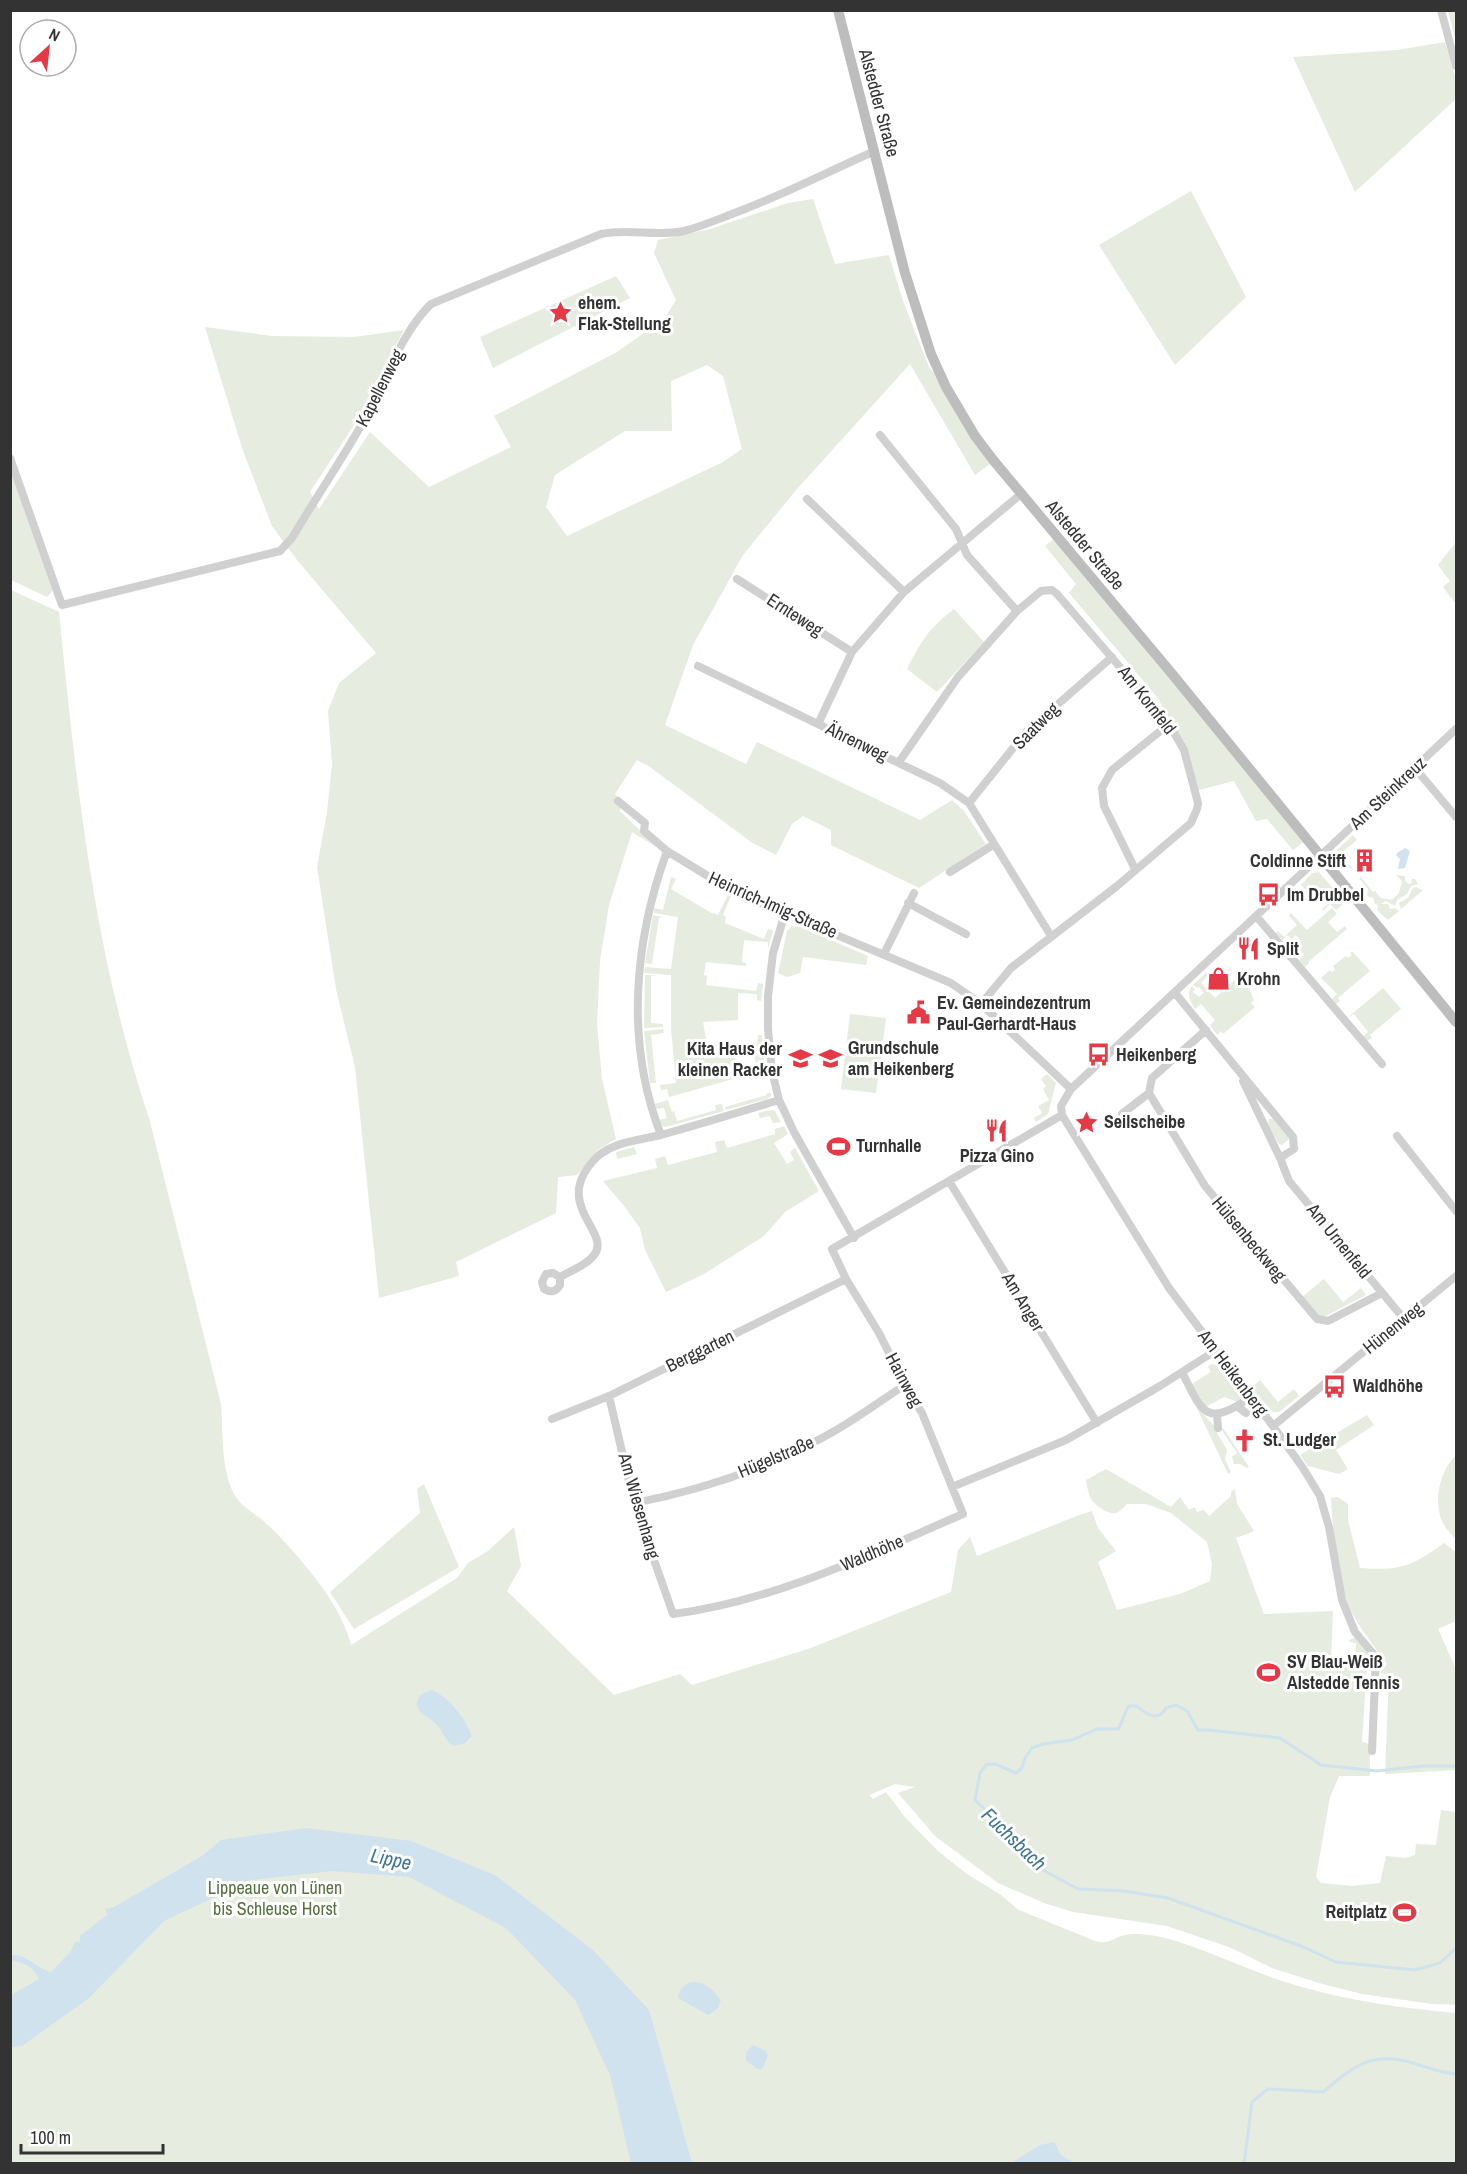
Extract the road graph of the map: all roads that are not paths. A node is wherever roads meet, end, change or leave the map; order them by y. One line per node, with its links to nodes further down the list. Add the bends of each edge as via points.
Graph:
1 (838, 10): 4 (street, Alstedder Straße)
2 (1441, 10): 3 (street)
3 (1456, 66)
4 (875, 151): 6 (street, Kapellenweg, via 712,222 668,233 621,230 601,234 431,304 409,331 355,437 280,551 62,605); 7 (street, Alstedder Straße, via 905,273 931,354 975,436)
5 (880, 435): 9 (street, via 956,529)
6 (10, 458)
7 (1021, 494): 9 (street); 26 (street, Alstedder Straße)
8 (807, 499): 11 (street)
9 (962, 542): 11 (street); 12 (street, via 967,555)
10 (737, 579): 13 (street, Ernteweg)
11 (904, 592): 13 (street)
12 (1017, 611): 14 (street, Am Kornfeld, via 1041,591 1052,590); 19 (street, Am Kornfeld, via 958,677)
13 (852, 652): 16 (street)
14 (1112, 657): 17 (street, Am Kornfeld); 22 (street, Saatweg, via 1026,732)
15 (698, 666): 16 (street, Ährenweg)
16 (819, 722): 19 (street, Ährenweg)
17 (1168, 724): 27 (street, Am Kornfeld, via 1184,750 1197,809 1191,823); 27 (street, via 1112,770 1102,788 1104,806)
18 (1456, 729): 20 (street, Am Steinkreuz)
19 (899, 762): 22 (street, Ährenweg, via 940,783)
20 (1415, 768): 23 (street); 26 (street, Am Steinkreuz)
21 (618, 801): 25 (street, Heinrich-Imig-Straße, via 645,823 644,831)
22 (969, 804): 24 (street, Ährenweg)
23 (1456, 817)
24 (993, 846): 28 (street); 34 (street, Ährenweg)
25 (667, 851): 31 (street, Heinrich-Imig-Straße, via 716,883); 47 (street, via 646,917 636,1019 644,1083)
26 (1320, 857): 32 (street); 38 (street, Alstedder Straße)
27 (1135, 869): 34 (street, Am Kornfeld)
28 (950, 872)
29 (914, 893): 30 (street)
30 (908, 903): 33 (street); 35 (street)
31 (785, 913): 35 (street, Heinrich-Imig-Straße); 44 (street, via 773,953 768,1014 771,1071)
32 (1256, 916): 36 (street); 40 (street)
33 (966, 934)
34 (1051, 936): 37 (street, Am Kornfeld, via 1011,968)
35 (884, 954): 37 (street, Heinrich-Imig-Straße, via 951,983)
36 (1175, 993): 39 (street, Am Urnenfeld); 42 (street)
37 (981, 1004): 42 (street, Heinrich-Imig-Straße)
38 (1456, 1022)
39 (1206, 1030): 41 (street, Am Urnenfeld); 43 (street, via 1152,1078)
40 (1382, 1064)
41 (1237, 1068): 49 (street, Am Urnenfeld); 49 (street, Am Urnenfeld, via 1293,1137 1294,1149)
42 (1071, 1089): 46 (street, via 1061,1106)
43 (1149, 1093): 45 (street); 56 (street, Hülsenbeckweg, via 1205,1186 1317,1319 1328,1321)
44 (779, 1100): 47 (street); 52 (street)
45 (1122, 1114)
46 (1062, 1115): 50 (street); 58 (street, Am Heikenberg, via 1169,1288)
47 (661, 1135): 54 (street, via 619,1144 599,1155 586,1170 578,1196 582,1214 598,1239 598,1250 591,1259)
48 (1397, 1136): 51 (street)
49 (1280, 1158): 56 (street, Am Urnenfeld, via 1289,1181)
50 (950, 1181): 52 (street); 67 (street, Am Anger)
51 (1456, 1211)
52 (854, 1238): 55 (street, Hainweg, via 832,1249)
53 (1456, 1276): 57 (street, Hünenweg)
54 (560, 1277)
55 (846, 1279): 60 (street, Hainweg); 61 (street, Berggarten)
56 (1382, 1293): 57 (street, Am Urnenfeld)
57 (1404, 1319): 68 (street, Hünenweg)
58 (1215, 1351): 59 (street); 62 (street, Am Heikenberg)
59 (1182, 1372): 65 (street, via 1201,1407); 67 (street)
60 (905, 1385): 70 (street, Hainweg, via 922,1413); 71 (street, Hügelstraße, via 821,1439 765,1464 706,1485)
61 (609, 1395): 66 (street, Berggarten); 71 (street, Am Wiesenhang)
62 (1251, 1397): 63 (street); 68 (street, Am Heikenberg)
63 (1237, 1406): 64 (street); 65 (street)
64 (1246, 1413)
65 (1217, 1415): 69 (street)
66 (552, 1419)
67 (1097, 1423): 70 (street, via 1049,1448)
68 (1273, 1426): 73 (street, Am Heikenberg, via 1320,1497 1342,1600 1355,1632 1376,1656)
69 (1218, 1428)
70 (952, 1487): 72 (street, Waldhöhe, via 963,1514 786,1588)
71 (634, 1503): 72 (street, Am Wiesenhang)
72 (673, 1614)
73 (1372, 1751)

